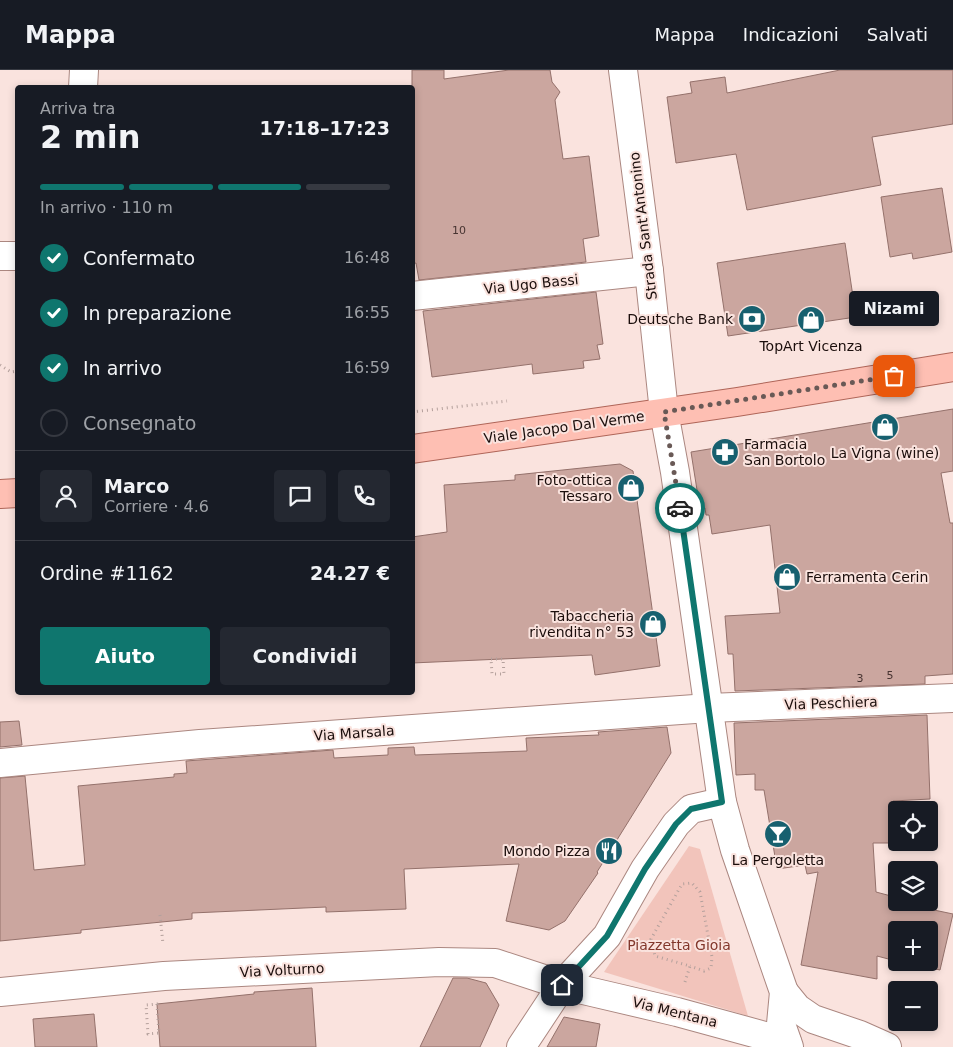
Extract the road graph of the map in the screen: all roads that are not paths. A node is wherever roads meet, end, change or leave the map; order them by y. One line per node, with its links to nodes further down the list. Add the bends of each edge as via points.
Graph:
1 (84, 70): 3 (street)
2 (623, 70): 6 (street, Strada Sant'Antonino)
3 (83, 85)
4 (0, 256): 5 (street)
5 (15, 256)
6 (649, 271): 7 (street, Via Ugo Bassi); 9 (street, Strada Sant'Antonino)
7 (415, 296)
8 (953, 367): 9 (main road, Viale Jacopo Dal Verme)
9 (664, 412): 10 (main road, Viale Jacopo Dal Verme); 14 (street, Strada Sant'Antonino)
10 (415, 449)
11 (15, 493): 12 (main road)
12 (0, 494)
13 (953, 698): 14 (street, Via Peschiera)
14 (709, 708): 15 (street, Via Marsala, via 200,744); 16 (street, Strada Sant'Antonino)
15 (0, 763)
16 (722, 802): 17 (street, via 691,809 676,824 645,869 607,936); 19 (street, Strada Sant'Antonino, via 735,850)
17 (562, 985): 18 (street, Via Volturno, via 495,963 439,962 164,976); 20 (street, Via Mentana, via 677,1012); 21 (street)
18 (0, 992)
19 (784, 992): 20 (street, via 781,1024); 22 (street, via 813,1020)
20 (788, 1044)
21 (521, 1047)
22 (887, 1047)

